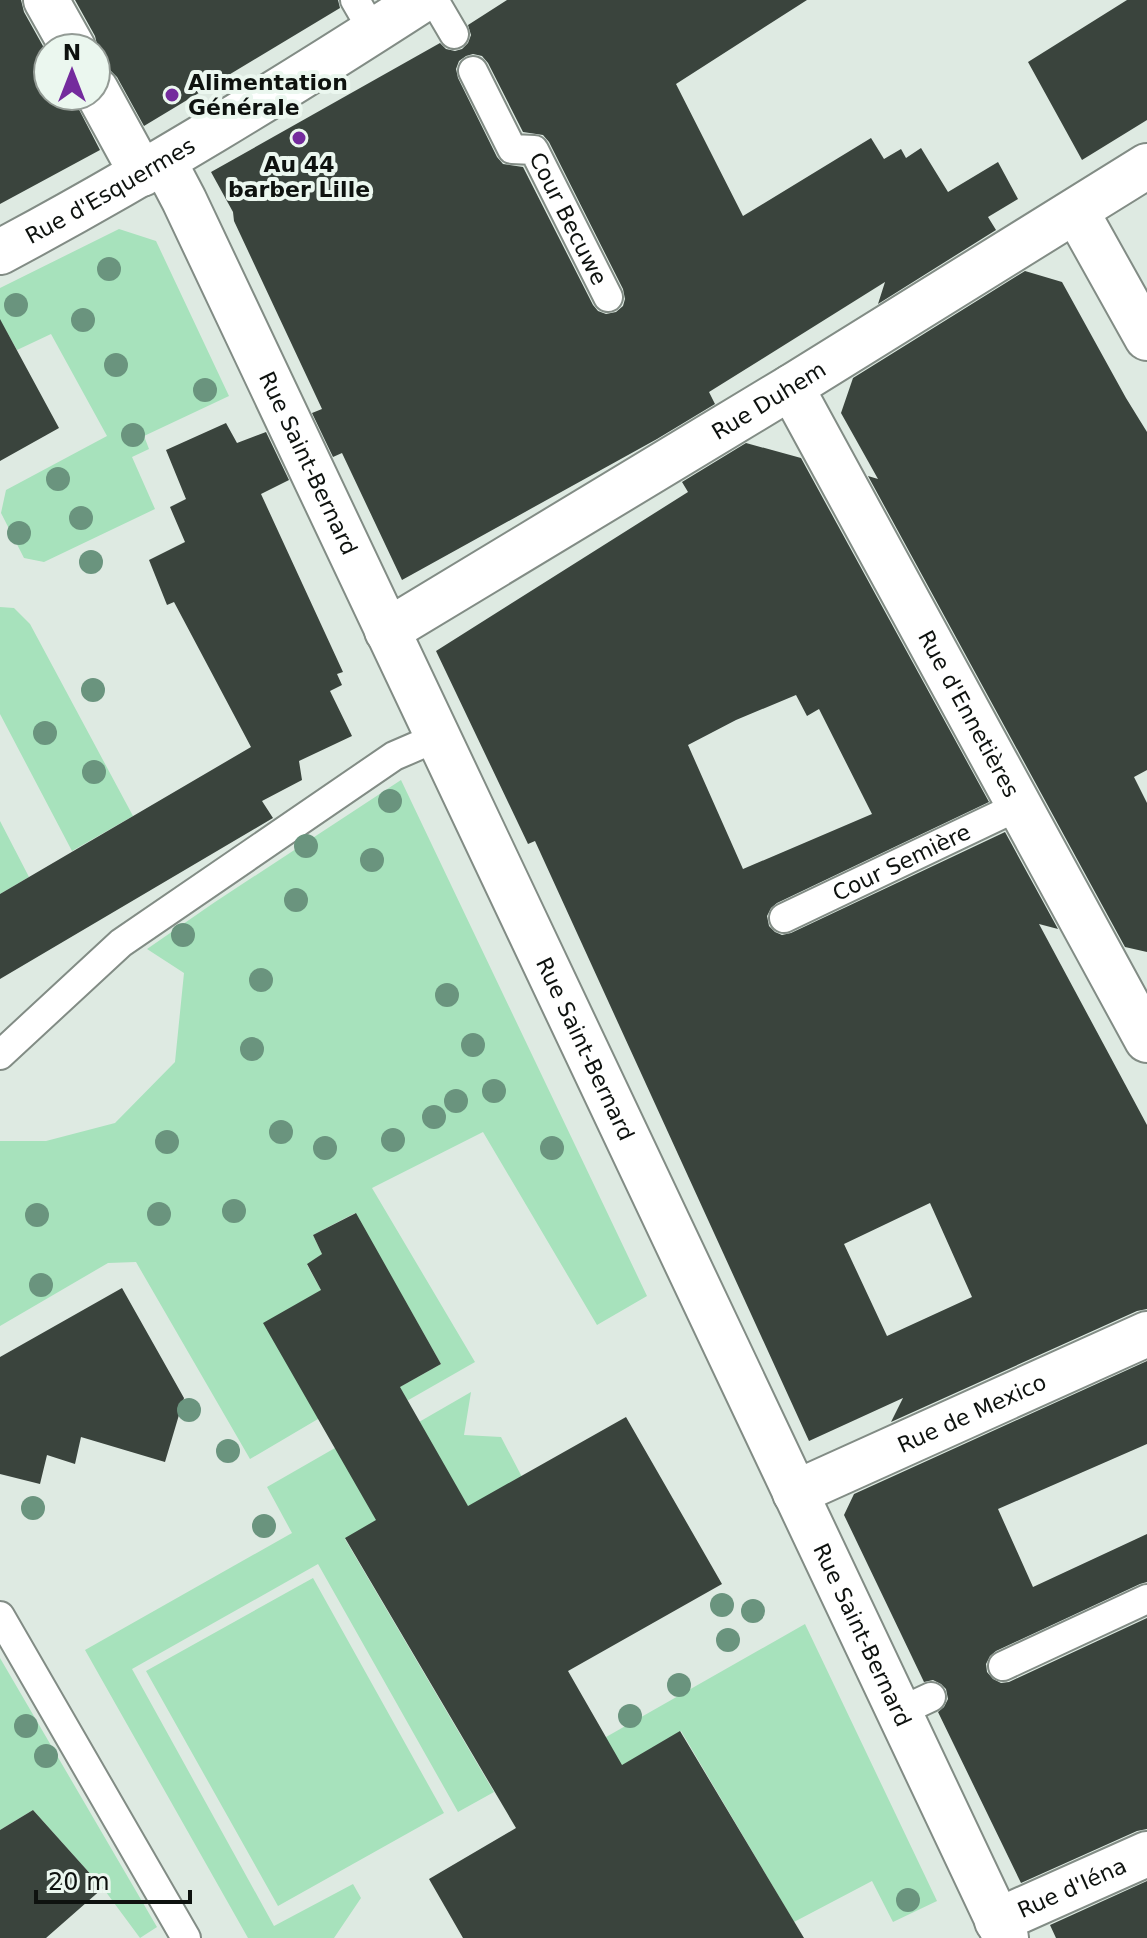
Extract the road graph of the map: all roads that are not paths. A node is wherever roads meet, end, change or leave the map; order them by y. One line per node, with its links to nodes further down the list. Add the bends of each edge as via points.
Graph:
1 (46, 0): 5 (street)
2 (422, 0): 4 (street, Rue d'Esquermes)
3 (434, 0): 6 (lane)
4 (364, 16): 10 (street, Rue d'Esquermes)
5 (64, 32)
6 (454, 34)
7 (473, 71): 13 (lane, Cour Becuwe, via 512,149 534,150)
8 (112, 112): 10 (street, Rue Saint-Bernard)
9 (1147, 166): 11 (street, Rue Duhem)
10 (153, 168): 12 (street, Rue d'Esquermes); 16 (street, Rue Saint-Bernard, via 184,200)
11 (1076, 211): 14 (street); 15 (street, Rue Duhem)
12 (0, 252)
13 (608, 297)
14 (1147, 338)
15 (791, 387): 16 (street, Rue Duhem); 18 (street, Rue d'Ennetières)
16 (387, 631): 17 (street, Rue Saint-Bernard)
17 (438, 737): 21 (lane, via 394,756 121,943); 23 (street, Rue Saint-Bernard)
18 (1019, 806): 19 (lane, Cour Semière); 20 (street, Rue d'Ennetières)
19 (784, 918)
20 (1142, 1021)
21 (0, 1055)
22 (1147, 1334): 23 (street, Rue de Mexico)
23 (795, 1493): 28 (street, Rue Saint-Bernard, via 915,1705)
24 (1147, 1599): 26 (lane)
25 (0, 1616): 29 (lane)
26 (1003, 1666)
27 (1147, 1854): 28 (street, Rue d'Iéna)
28 (1002, 1929)
29 (186, 1938)

